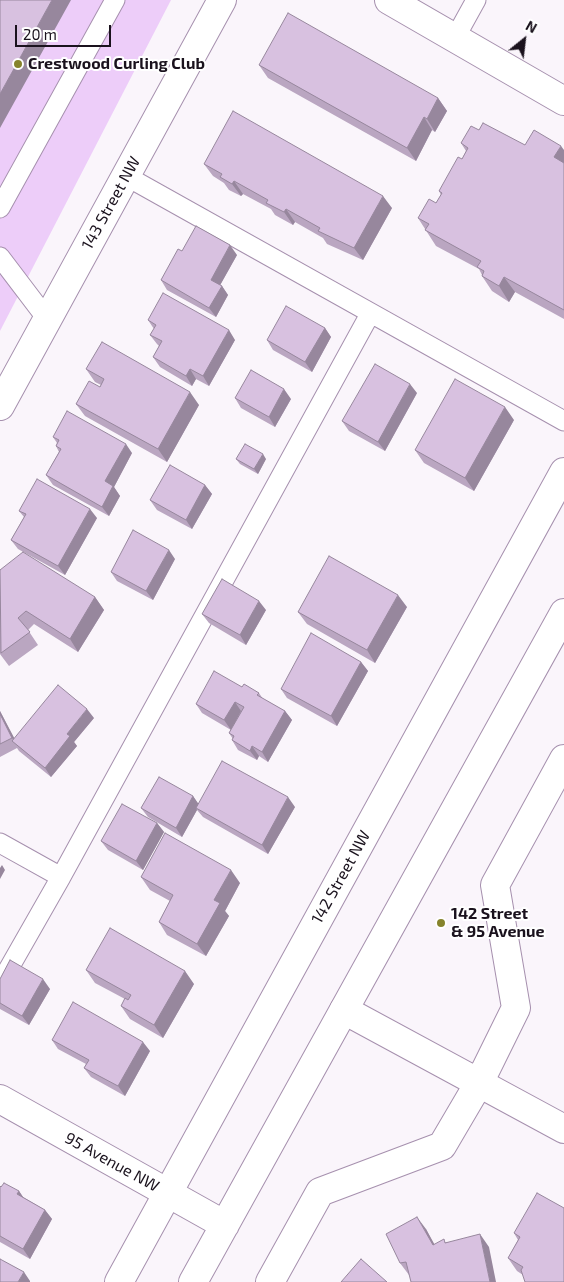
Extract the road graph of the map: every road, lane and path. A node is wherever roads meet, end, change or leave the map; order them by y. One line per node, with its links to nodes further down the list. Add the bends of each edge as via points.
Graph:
1 (115, 0): 8 (lane)
2 (222, 0): 7 (street, 143 Street NW)
3 (389, 0): 5 (street)
4 (476, 0): 5 (lane)
5 (454, 38): 6 (street)
6 (564, 100)
7 (126, 176): 10 (lane); 11 (street, 143 Street NW)
8 (0, 208)
9 (0, 257): 11 (lane)
10 (370, 314): 13 (lane); 18 (lane)
11 (47, 319): 12 (street, 143 Street NW)
12 (0, 406)
13 (564, 421)
14 (564, 472): 24 (street, 142 Street NW)
15 (564, 613): 20 (street)
16 (564, 759): 21 (street, via 495,885 516,1008)
17 (0, 843): 18 (lane)
18 (61, 877): 19 (lane)
19 (0, 984)
20 (344, 1010): 21 (street); 25 (street)
21 (479, 1083): 23 (street); 28 (street, via 442,1146 320,1192)
22 (0, 1099): 24 (street, 95 Avenue NW)
23 (564, 1129)
24 (166, 1193): 25 (street, 95 Avenue NW); 26 (street, 142 Street NW)
25 (225, 1225): 27 (street)
26 (118, 1282)
27 (193, 1282)
28 (270, 1282)

